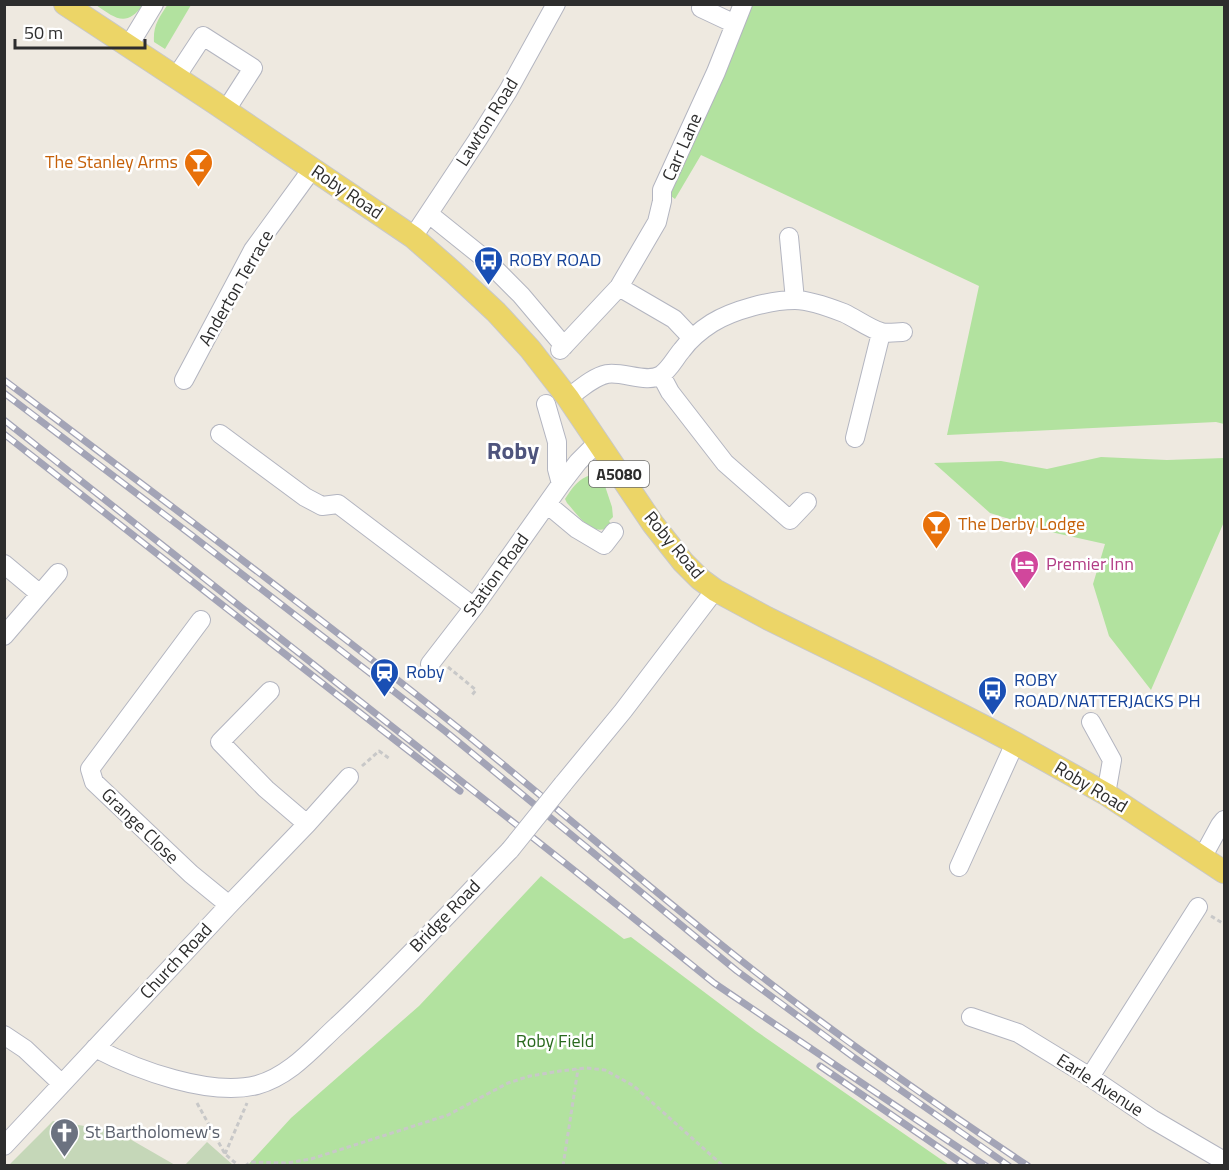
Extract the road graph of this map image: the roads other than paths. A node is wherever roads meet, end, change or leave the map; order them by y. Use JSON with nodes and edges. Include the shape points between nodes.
{"nodes":[{"id":1,"x":65,"y":4,"type":"edge"},
{"id":2,"x":154,"y":4,"type":"edge"},
{"id":3,"x":556,"y":4,"type":"edge"},
{"id":4,"x":743,"y":4,"type":"edge"},
{"id":5,"x":702,"y":8,"type":"dead end"},
{"id":6,"x":735,"y":24,"type":"junction"},
{"id":7,"x":128,"y":47,"type":"junction"},
{"id":8,"x":176,"y":77,"type":"junction"},
{"id":9,"x":226,"y":110,"type":"junction"},
{"id":10,"x":312,"y":168,"type":"junction"},
{"id":11,"x":429,"y":214,"type":"junction"},
{"id":12,"x":413,"y":237,"type":"junction"},
{"id":13,"x":789,"y":237,"type":"dead end"},
{"id":14,"x":619,"y":287,"type":"junction"},
{"id":15,"x":795,"y":300,"type":"junction"},
{"id":16,"x":903,"y":332,"type":"dead end"},
{"id":17,"x":881,"y":333,"type":"junction"},
{"id":18,"x":692,"y":338,"type":"junction"},
{"id":19,"x":661,"y":375,"type":"junction"},
{"id":20,"x":184,"y":380,"type":"dead end"},
{"id":21,"x":568,"y":398,"type":"junction"},
{"id":22,"x":546,"y":404,"type":"dead end"},
{"id":23,"x":220,"y":434,"type":"dead end"},
{"id":24,"x":855,"y":438,"type":"dead end"},
{"id":25,"x":598,"y":442,"type":"junction"},
{"id":26,"x":561,"y":484,"type":"junction"},
{"id":27,"x":807,"y":502,"type":"dead end"},
{"id":28,"x":547,"y":504,"type":"junction"},
{"id":29,"x":614,"y":532,"type":"dead end"},
{"id":30,"x":4,"y":564,"type":"edge"},
{"id":31,"x":58,"y":573,"type":"dead end"},
{"id":32,"x":715,"y":590,"type":"junction"},
{"id":33,"x":40,"y":594,"type":"junction"},
{"id":34,"x":474,"y":607,"type":"junction"},
{"id":35,"x":201,"y":620,"type":"dead end"},
{"id":36,"x":4,"y":636,"type":"edge"},
{"id":37,"x":433,"y":661,"type":"road end"},
{"id":38,"x":270,"y":691,"type":"dead end"},
{"id":39,"x":1091,"y":722,"type":"dead end"},
{"id":40,"x":1015,"y":743,"type":"junction"},
{"id":41,"x":349,"y":777,"type":"road end"},
{"id":42,"x":1106,"y":794,"type":"junction"},
{"id":43,"x":1224,"y":820,"type":"edge"},
{"id":44,"x":307,"y":824,"type":"junction"},
{"id":45,"x":1202,"y":858,"type":"junction"},
{"id":46,"x":959,"y":867,"type":"dead end"},
{"id":47,"x":1224,"y":872,"type":"edge"},
{"id":48,"x":229,"y":905,"type":"junction"},
{"id":49,"x":1198,"y":907,"type":"dead end"},
{"id":50,"x":971,"y":1017,"type":"dead end"},
{"id":51,"x":4,"y":1035,"type":"edge"},
{"id":52,"x":95,"y":1048,"type":"junction"},
{"id":53,"x":1090,"y":1077,"type":"junction"},
{"id":54,"x":62,"y":1084,"type":"junction"},
{"id":55,"x":4,"y":1146,"type":"edge"},
{"id":56,"x":1224,"y":1161,"type":"edge"}],
"edges":[{"from":1,"to":7,"type":"main road","name":"Roby Road","number":"A5080"},
{"from":2,"to":7,"type":"street"},
{"from":3,"to":11,"type":"street","name":"Lawton Road","via":[[508,91]]},
{"from":4,"to":6,"type":"street","name":"Carr Lane"},
{"from":5,"to":6,"type":"street"},
{"from":6,"to":14,"type":"street","name":"Carr Lane","via":[[662,190],[657,222]]},
{"from":7,"to":8,"type":"main road","name":"Roby Road","number":"A5080"},
{"from":8,"to":9,"type":"main road","name":"Roby Road","number":"A5080"},
{"from":8,"to":9,"type":"street","via":[[203,36],[253,68]]},
{"from":9,"to":10,"type":"main road","name":"Roby Road","number":"A5080"},
{"from":10,"to":12,"type":"main road","name":"Roby Road","number":"A5080"},
{"from":10,"to":20,"type":"street","name":"Anderton Terrace","via":[[253,250]]},
{"from":11,"to":12,"type":"street","name":"Lawton Road"},
{"from":11,"to":14,"type":"street","name":"Carr Lane","via":[[485,259],[521,295],[562,348]]},
{"from":12,"to":21,"type":"main road","name":"Roby Road","number":"A5080","via":[[496,312]]},
{"from":13,"to":15,"type":"street"},
{"from":14,"to":18,"type":"street","via":[[674,319]]},
{"from":15,"to":17,"type":"street","via":[[843,313]]},
{"from":15,"to":18,"type":"street","via":[[736,311]]},
{"from":16,"to":17,"type":"street"},
{"from":17,"to":24,"type":"street"},
{"from":18,"to":19,"type":"street"},
{"from":19,"to":21,"type":"street","via":[[607,375]]},
{"from":19,"to":27,"type":"street","via":[[725,463],[790,520]]},
{"from":21,"to":25,"type":"main road","name":"Roby Road","number":"A5080"},
{"from":22,"to":26,"type":"street","via":[[557,442]]},
{"from":23,"to":34,"type":"street","via":[[305,497],[322,506],[338,504]]},
{"from":25,"to":26,"type":"street","name":"Station Road"},
{"from":25,"to":32,"type":"main road","name":"Roby Road","number":"A5080","via":[[683,562]]},
{"from":26,"to":28,"type":"street","name":"Station Road"},
{"from":28,"to":29,"type":"street","via":[[604,545]]},
{"from":28,"to":34,"type":"street","name":"Station Road"},
{"from":30,"to":33,"type":"street"},
{"from":31,"to":33,"type":"street"},
{"from":32,"to":40,"type":"main road","name":"Roby Road","number":"A5080"},
{"from":32,"to":52,"type":"street","name":"Bridge Road","bridge":true,"via":[[510,850],[365,1000],[296,1064],[255,1085],[226,1088],[152,1072]]},
{"from":33,"to":36,"type":"street"},
{"from":34,"to":37,"type":"street","name":"Station Road"},
{"from":35,"to":48,"type":"street","name":"Grange Close","via":[[90,769],[94,782]]},
{"from":38,"to":44,"type":"street","via":[[220,742]]},
{"from":39,"to":42,"type":"street","via":[[1112,760]]},
{"from":40,"to":42,"type":"main road","name":"Roby Road","number":"A5080"},
{"from":40,"to":46,"type":"street"},
{"from":41,"to":44,"type":"street","name":"Church Road"},
{"from":42,"to":45,"type":"main road","name":"Roby Road","number":"A5080"},
{"from":43,"to":45,"type":"street"},
{"from":44,"to":48,"type":"street","name":"Church Road"},
{"from":45,"to":47,"type":"main road","name":"Roby Road","number":"A5080"},
{"from":48,"to":52,"type":"street","name":"Church Road"},
{"from":49,"to":53,"type":"street"},
{"from":50,"to":53,"type":"street","name":"Earle Avenue","via":[[1018,1033]]},
{"from":51,"to":54,"type":"street"},
{"from":52,"to":54,"type":"street","name":"Church Road"},
{"from":53,"to":56,"type":"street","name":"Earle Avenue"},
{"from":54,"to":55,"type":"street","name":"Church Road"}]}
